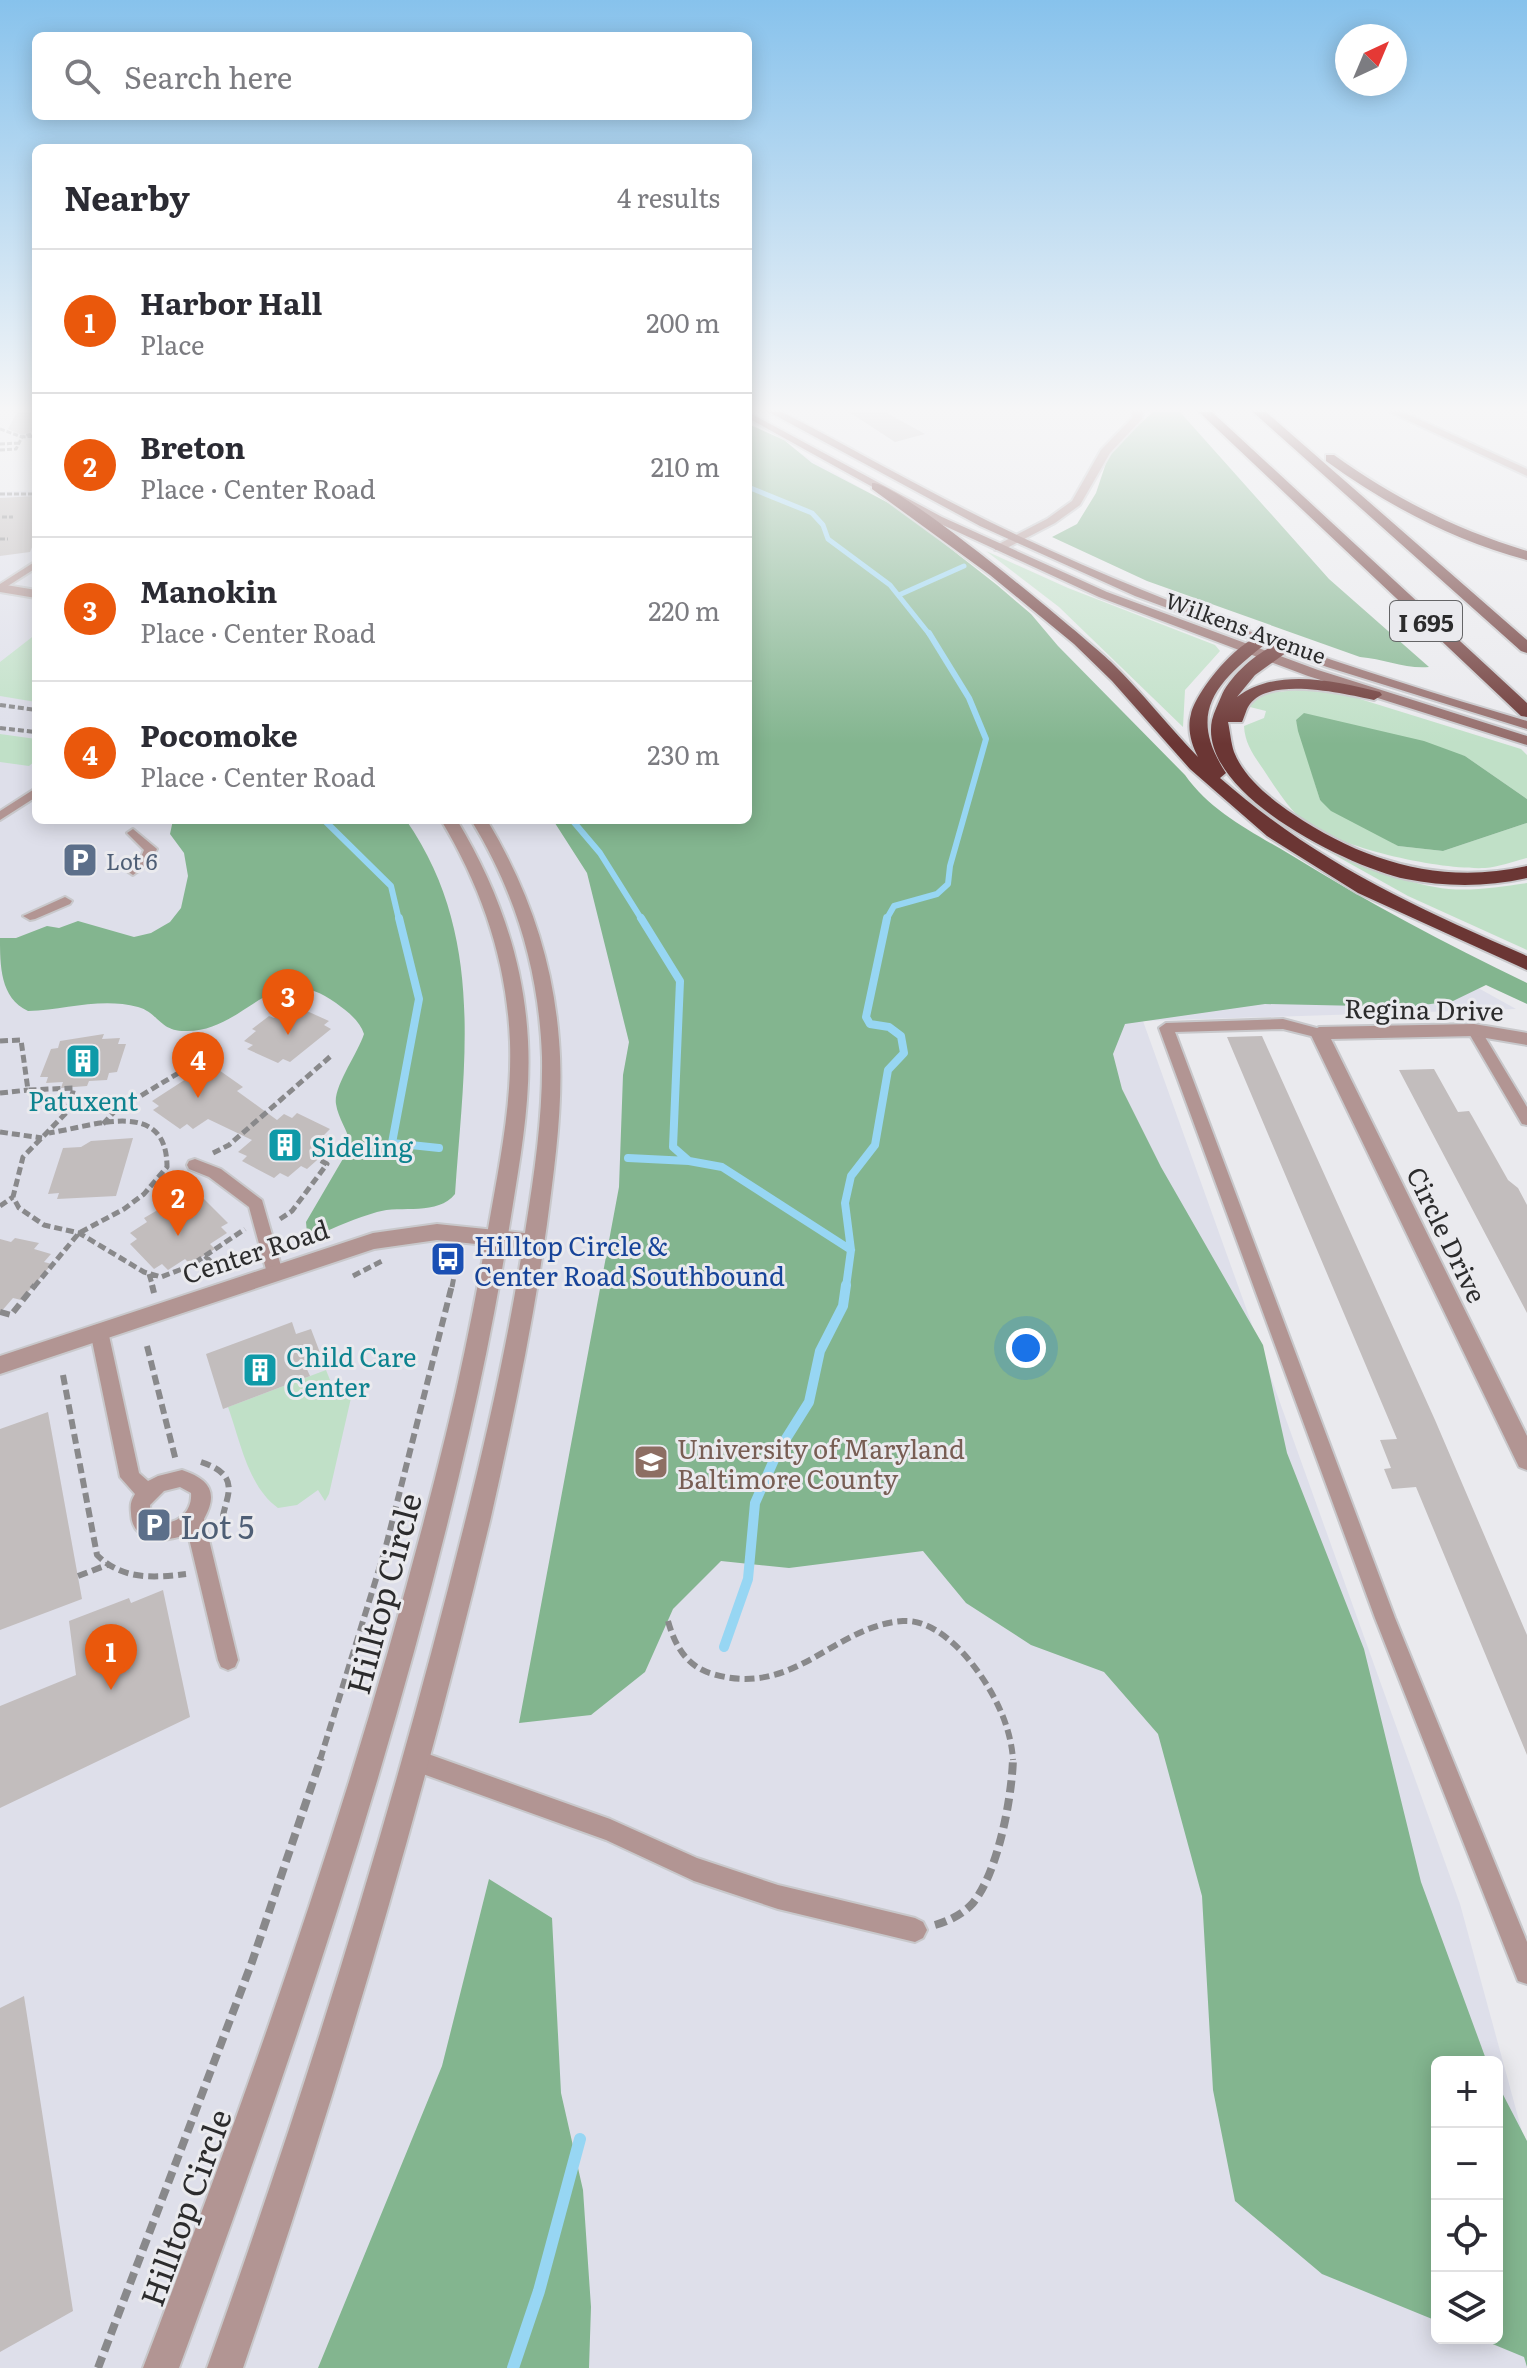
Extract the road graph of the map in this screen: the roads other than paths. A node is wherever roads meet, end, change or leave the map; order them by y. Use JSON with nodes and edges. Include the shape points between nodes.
{"nodes":[{"id":1,"x":928,"y":523,"type":"edge"},
{"id":2,"x":949,"y":523,"type":"edge"},
{"id":3,"x":982,"y":523,"type":"edge"},
{"id":4,"x":1045,"y":523,"type":"edge"},
{"id":5,"x":1323,"y":523,"type":"edge"},
{"id":6,"x":1384,"y":523,"type":"edge"},
{"id":7,"x":1435,"y":523,"type":"edge"},
{"id":8,"x":1017,"y":540,"type":"junction"},
{"id":9,"x":999,"y":548,"type":"junction"},
{"id":10,"x":1527,"y":556,"type":"edge"},
{"id":11,"x":32,"y":566,"type":"edge"},
{"id":12,"x":7,"y":578,"type":"edge"},
{"id":13,"x":32,"y":581,"type":"edge"},
{"id":14,"x":0,"y":588,"type":"edge"},
{"id":15,"x":32,"y":593,"type":"edge"},
{"id":16,"x":1263,"y":639,"type":"junction"},
{"id":17,"x":1284,"y":647,"type":"junction"},
{"id":18,"x":1527,"y":648,"type":"edge"},
{"id":19,"x":1247,"y":651,"type":"junction"},
{"id":20,"x":1267,"y":658,"type":"junction"},
{"id":21,"x":1506,"y":693,"type":"junction"},
{"id":22,"x":1374,"y":695,"type":"junction"},
{"id":23,"x":1527,"y":712,"type":"edge"},
{"id":24,"x":1527,"y":723,"type":"edge"},
{"id":25,"x":1527,"y":741,"type":"edge"},
{"id":26,"x":32,"y":795,"type":"edge"},
{"id":27,"x":1268,"y":805,"type":"junction"},
{"id":28,"x":1247,"y":811,"type":"junction"},
{"id":29,"x":0,"y":816,"type":"edge"},
{"id":30,"x":452,"y":824,"type":"edge"},
{"id":31,"x":482,"y":824,"type":"edge"},
{"id":32,"x":133,"y":833,"type":"dead end"},
{"id":33,"x":133,"y":871,"type":"dead end"},
{"id":34,"x":1527,"y":872,"type":"edge"},
{"id":35,"x":65,"y":901,"type":"dead end"},
{"id":36,"x":30,"y":916,"type":"dead end"},
{"id":37,"x":1527,"y":964,"type":"edge"},
{"id":38,"x":1474,"y":1030,"type":"junction"},
{"id":39,"x":1319,"y":1033,"type":"junction"},
{"id":40,"x":1527,"y":1039,"type":"edge"},
{"id":41,"x":1527,"y":1120,"type":"edge"},
{"id":42,"x":195,"y":1165,"type":"road end"},
{"id":43,"x":497,"y":1238,"type":"junction"},
{"id":44,"x":534,"y":1242,"type":"junction"},
{"id":45,"x":275,"y":1273,"type":"junction"},
{"id":46,"x":99,"y":1331,"type":"junction"},
{"id":47,"x":0,"y":1365,"type":"edge"},
{"id":48,"x":1527,"y":1460,"type":"edge"},
{"id":49,"x":147,"y":1492,"type":"junction"},
{"id":50,"x":194,"y":1518,"type":"junction"},
{"id":51,"x":228,"y":1660,"type":"dead end"},
{"id":52,"x":417,"y":1761,"type":"junction"},
{"id":53,"x":915,"y":1930,"type":"road end"},
{"id":54,"x":1527,"y":1972,"type":"edge"},
{"id":55,"x":161,"y":2368,"type":"edge"},
{"id":56,"x":225,"y":2368,"type":"edge"}],
"edges":[{"from":1,"to":28,"type":"highway","via":[[1069,632]]},
{"from":2,"to":9,"type":"main road","name":"Wilkens Avenue"},
{"from":3,"to":8,"type":"main road","name":"Wilkens Avenue"},
{"from":4,"to":8,"type":"street"},
{"from":5,"to":21,"type":"highway","number":"I 695"},
{"from":6,"to":18,"type":"highway","number":"I 695"},
{"from":7,"to":10,"type":"highway"},
{"from":8,"to":9,"type":"street"},
{"from":8,"to":16,"type":"main road","name":"Wilkens Avenue"},
{"from":9,"to":19,"type":"main road","name":"Wilkens Avenue"},
{"from":11,"to":12,"type":"lane"},
{"from":12,"to":13,"type":"street"},
{"from":12,"to":14,"type":"lane"},
{"from":14,"to":15,"type":"street"},
{"from":16,"to":17,"type":"main road","name":"Wilkens Avenue"},
{"from":16,"to":19,"type":"highway"},
{"from":17,"to":20,"type":"highway"},
{"from":17,"to":24,"type":"main road","name":"Wilkens Avenue"},
{"from":19,"to":20,"type":"main road","name":"Wilkens Avenue"},
{"from":19,"to":28,"type":"highway","via":[[1209,686],[1199,724],[1212,767]]},
{"from":20,"to":22,"type":"main road","name":"Wilkens Avenue"},
{"from":20,"to":27,"type":"highway","via":[[1231,691],[1220,727],[1234,766]]},
{"from":21,"to":23,"type":"highway","number":"I 695"},
{"from":21,"to":24,"type":"highway"},
{"from":22,"to":25,"type":"main road","name":"Wilkens Avenue"},
{"from":22,"to":27,"type":"highway","via":[[1282,685],[1257,691],[1242,702],[1237,710],[1238,744]]},
{"from":26,"to":29,"type":"lane"},
{"from":27,"to":34,"type":"highway","via":[[1342,853],[1405,873],[1474,879]]},
{"from":28,"to":37,"type":"highway","via":[[1344,879]]},
{"from":30,"to":43,"type":"street","name":"Hilltop Circle","via":[[493,904],[512,974],[519,1043],[515,1129]]},
{"from":31,"to":44,"type":"street","via":[[520,899],[541,967],[550,1040],[550,1127]]},
{"from":32,"to":33,"type":"lane","via":[[151,849]]},
{"from":35,"to":36,"type":"lane"},
{"from":38,"to":39,"type":"street","name":"Regina Drive"},
{"from":38,"to":40,"type":"street","name":"Regina Drive"},
{"from":38,"to":41,"type":"lane"},
{"from":39,"to":48,"type":"street","name":"Circle Drive"},
{"from":39,"to":54,"type":"lane","via":[[1283,1024],[1166,1028],[1385,1618]]},
{"from":42,"to":45,"type":"lane","via":[[215,1173],[256,1204]]},
{"from":43,"to":44,"type":"street","name":"Center Road"},
{"from":43,"to":45,"type":"street","name":"Center Road","via":[[437,1232],[406,1235]]},
{"from":43,"to":55,"type":"street","name":"Hilltop Circle","via":[[452,1462],[397,1676],[328,1899]]},
{"from":44,"to":52,"type":"street","via":[[487,1481]]},
{"from":45,"to":46,"type":"street","name":"Center Road"},
{"from":46,"to":47,"type":"street","name":"Center Road"},
{"from":46,"to":49,"type":"lane","via":[[130,1477]]},
{"from":49,"to":50,"type":"lane","via":[[170,1479],[193,1481],[203,1497]]},
{"from":49,"to":50,"type":"lane","via":[[138,1513],[148,1530],[171,1532]]},
{"from":50,"to":51,"type":"lane"},
{"from":52,"to":53,"type":"lane","via":[[610,1830],[694,1869],[778,1897]]},
{"from":52,"to":56,"type":"street","via":[[276,2225]]}]}
